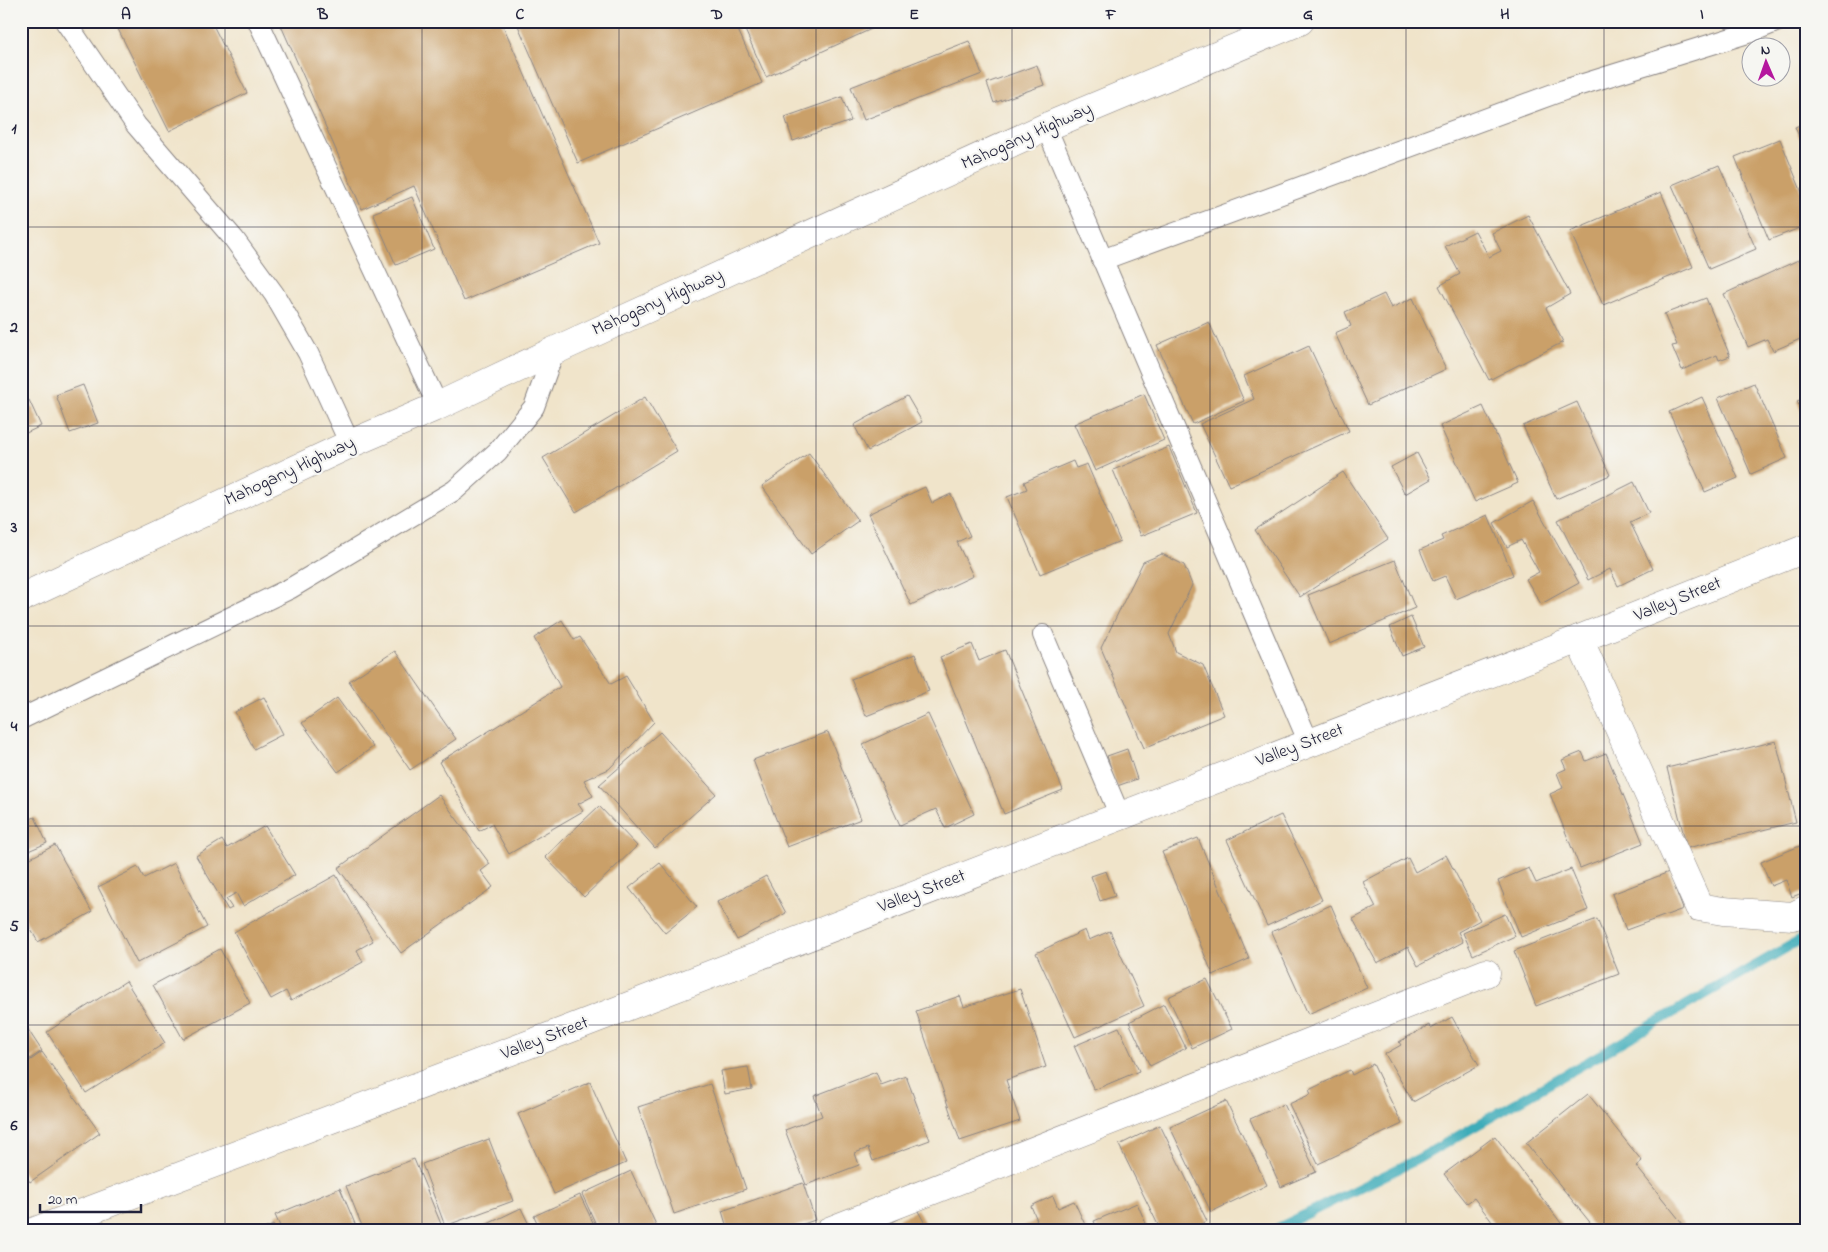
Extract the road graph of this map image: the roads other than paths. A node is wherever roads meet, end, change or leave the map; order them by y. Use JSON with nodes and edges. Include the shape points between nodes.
{"nodes":[{"id":1,"x":65,"y":21,"type":"edge"},
{"id":2,"x":258,"y":21,"type":"edge"},
{"id":3,"x":1300,"y":21,"type":"edge"},
{"id":4,"x":1778,"y":21,"type":"edge"},
{"id":5,"x":1046,"y":127,"type":"junction"},
{"id":6,"x":1102,"y":260,"type":"junction"},
{"id":7,"x":554,"y":351,"type":"junction"},
{"id":8,"x":438,"y":406,"type":"junction"},
{"id":9,"x":350,"y":444,"type":"junction"},
{"id":10,"x":1807,"y":548,"type":"edge"},
{"id":11,"x":21,"y":598,"type":"edge"},
{"id":12,"x":1043,"y":635,"type":"dead end"},
{"id":13,"x":1579,"y":640,"type":"junction"},
{"id":14,"x":21,"y":720,"type":"edge"},
{"id":15,"x":1309,"y":743,"type":"junction"},
{"id":16,"x":1120,"y":816,"type":"junction"},
{"id":17,"x":1807,"y":909,"type":"edge"},
{"id":18,"x":1486,"y":974,"type":"dead end"},
{"id":19,"x":42,"y":1229,"type":"edge"},
{"id":20,"x":829,"y":1231,"type":"edge"}],
"edges":[{"from":1,"to":9,"type":"lane","via":[[136,125],[234,239],[274,294],[308,352]]},
{"from":2,"to":8,"type":"lane"},
{"from":3,"to":5,"type":"street","name":"Mahogany Highway"},
{"from":4,"to":6,"type":"lane","via":[[1564,90]]},
{"from":5,"to":6,"type":"lane"},
{"from":5,"to":7,"type":"street","name":"Mahogany Highway"},
{"from":6,"to":15,"type":"lane"},
{"from":7,"to":8,"type":"street","name":"Mahogany Highway"},
{"from":7,"to":14,"type":"lane","via":[[534,408],[498,451],[455,490],[291,588]]},
{"from":8,"to":9,"type":"street","name":"Mahogany Highway"},
{"from":9,"to":11,"type":"street","name":"Mahogany Highway"},
{"from":10,"to":13,"type":"street","name":"Valley Street"},
{"from":12,"to":16,"type":"lane"},
{"from":13,"to":15,"type":"street","name":"Valley Street"},
{"from":13,"to":17,"type":"street","via":[[1699,907],[1792,916]]},
{"from":15,"to":16,"type":"street","name":"Valley Street"},
{"from":16,"to":19,"type":"street","name":"Valley Street","via":[[564,1032]]},
{"from":18,"to":20,"type":"street"}]}
